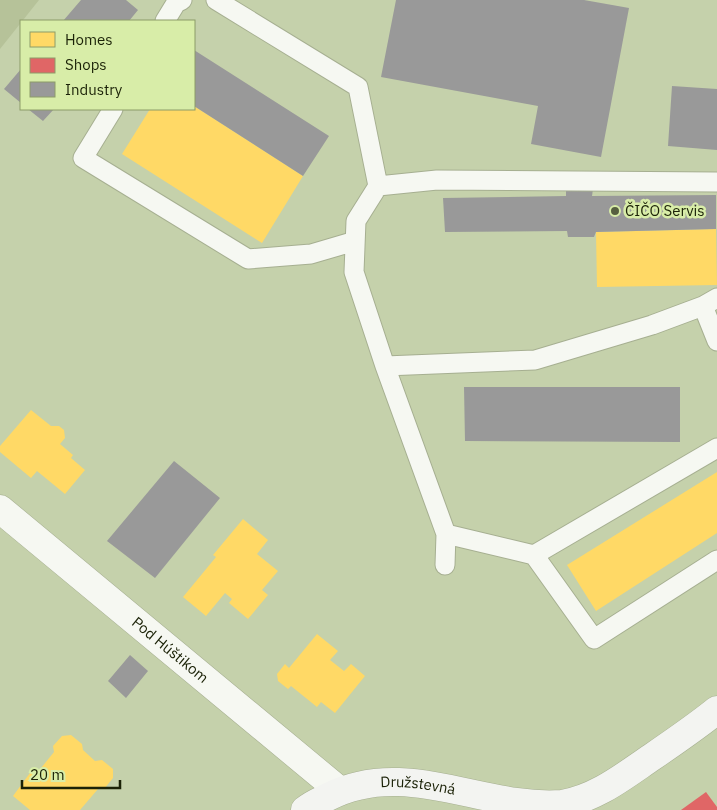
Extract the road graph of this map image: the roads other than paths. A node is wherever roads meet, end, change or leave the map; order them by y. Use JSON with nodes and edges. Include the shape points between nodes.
{"nodes":[{"id":1,"x":182,"y":0,"type":"edge"},
{"id":2,"x":216,"y":0,"type":"edge"},
{"id":3,"x":166,"y":20,"type":"edge"},
{"id":4,"x":112,"y":110,"type":"edge"},
{"id":5,"x":717,"y":182,"type":"edge"},
{"id":6,"x":378,"y":186,"type":"junction"},
{"id":7,"x":355,"y":241,"type":"junction"},
{"id":8,"x":710,"y":302,"type":"edge"},
{"id":9,"x":717,"y":341,"type":"edge"},
{"id":10,"x":385,"y":366,"type":"junction"},
{"id":11,"x":717,"y":448,"type":"edge"},
{"id":12,"x":0,"y":509,"type":"edge"},
{"id":13,"x":446,"y":534,"type":"junction"},
{"id":14,"x":534,"y":555,"type":"junction"},
{"id":15,"x":717,"y":560,"type":"edge"},
{"id":16,"x":445,"y":565,"type":"dead end"},
{"id":17,"x":717,"y":710,"type":"edge"},
{"id":18,"x":340,"y":791,"type":"junction"},
{"id":19,"x":467,"y":802,"type":"edge"},
{"id":20,"x":561,"y":807,"type":"edge"},
{"id":21,"x":305,"y":810,"type":"edge"}],
"edges":[{"from":1,"to":3,"type":"lane","via":[[176,3]]},
{"from":2,"to":6,"type":"lane","via":[[358,87]]},
{"from":4,"to":7,"type":"lane","via":[[83,158],[248,259],[311,254]]},
{"from":5,"to":6,"type":"lane","via":[[437,180]]},
{"from":6,"to":7,"type":"lane","via":[[356,221]]},
{"from":7,"to":10,"type":"lane","via":[[354,272]]},
{"from":8,"to":9,"type":"lane"},
{"from":8,"to":10,"type":"lane","via":[[652,325],[535,360]]},
{"from":10,"to":13,"type":"lane"},
{"from":11,"to":14,"type":"lane"},
{"from":12,"to":18,"type":"street","name":"Pod Húštikom"},
{"from":13,"to":14,"type":"lane"},
{"from":13,"to":16,"type":"lane"},
{"from":14,"to":15,"type":"lane","via":[[594,639]]},
{"from":17,"to":20,"type":"street","name":"Družstevná","via":[[599,792]]},
{"from":18,"to":19,"type":"street","name":"Družstevná","via":[[375,783],[414,784],[447,790]]},
{"from":18,"to":21,"type":"street","name":"Družstevná"},
{"from":19,"to":20,"type":"street","name":"Družstevná"}]}
